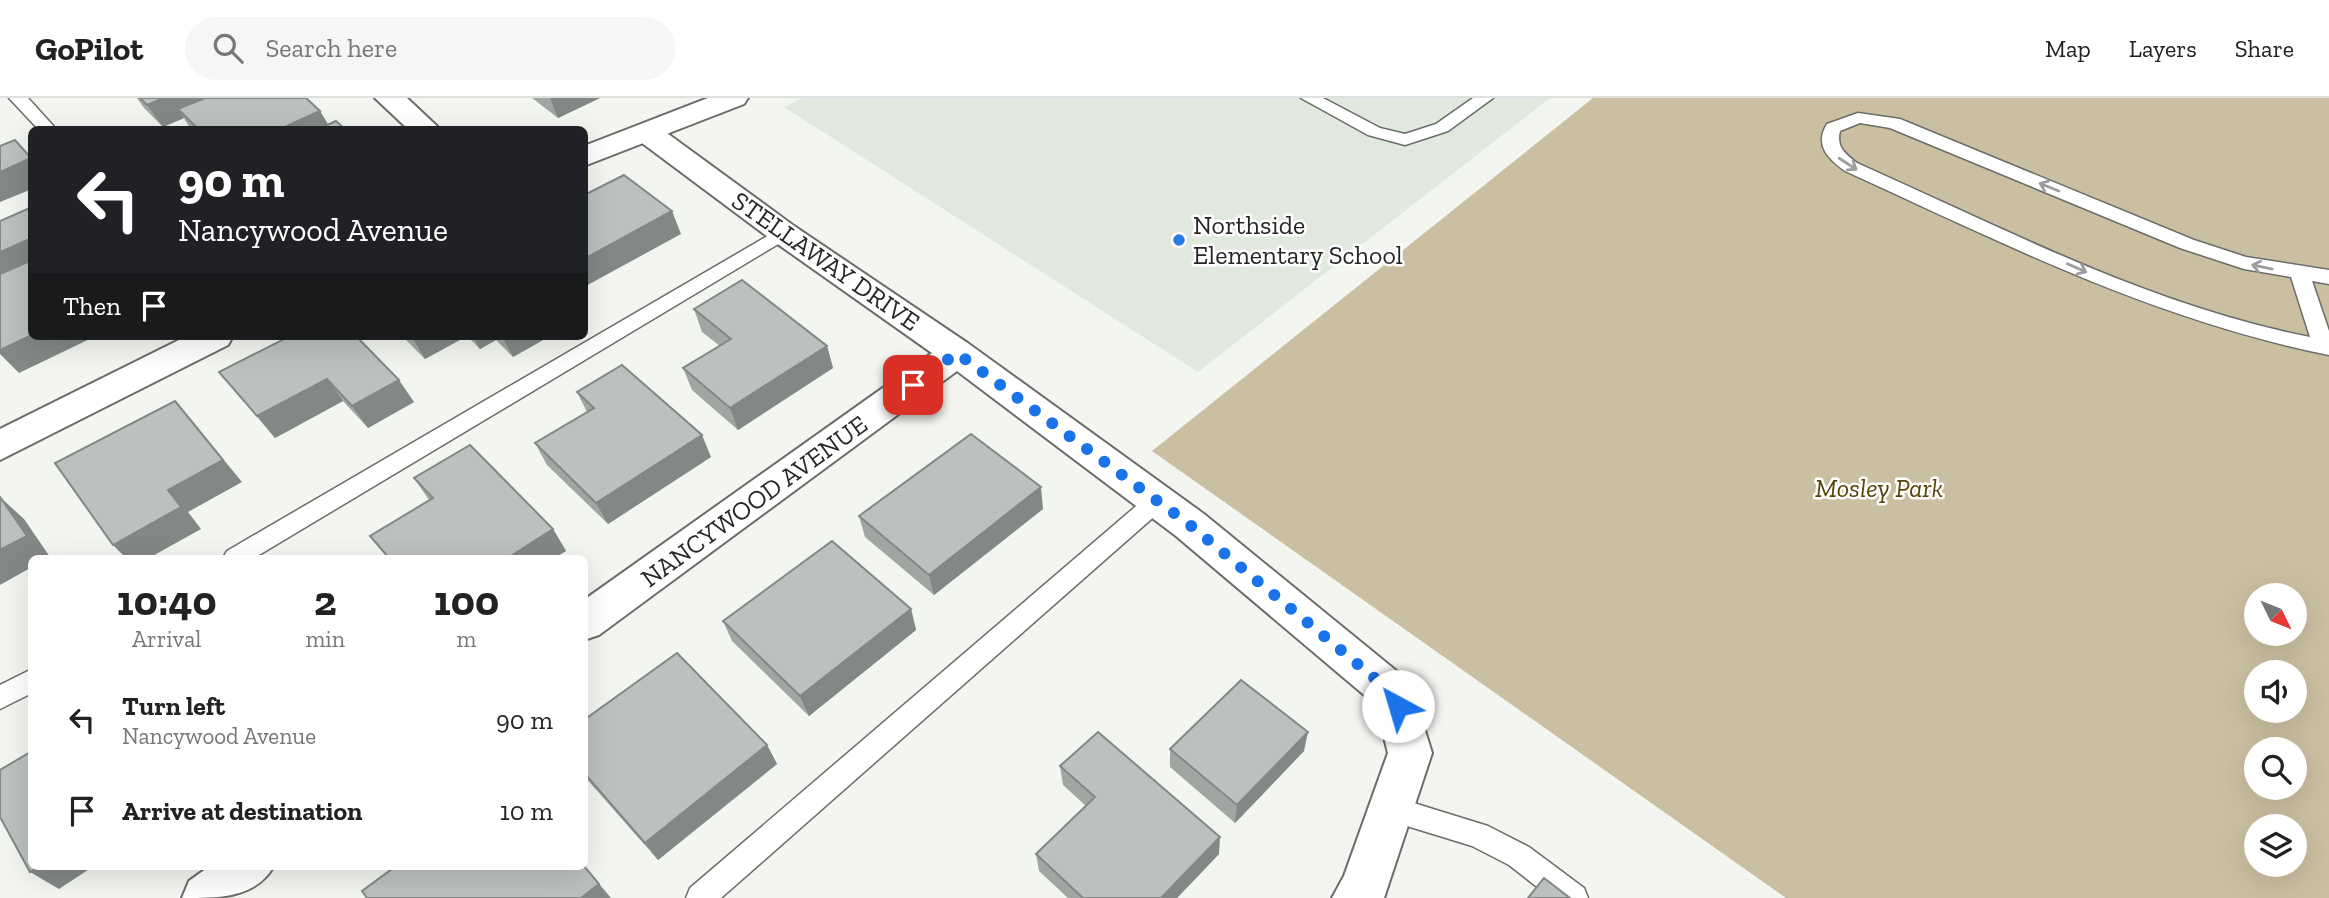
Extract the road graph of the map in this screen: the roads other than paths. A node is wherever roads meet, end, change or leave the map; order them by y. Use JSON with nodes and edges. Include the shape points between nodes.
{"nodes":[{"id":1,"x":18,"y":98,"type":"edge"},
{"id":2,"x":389,"y":98,"type":"edge"},
{"id":3,"x":734,"y":98,"type":"edge"},
{"id":4,"x":1310,"y":98,"type":"edge"},
{"id":5,"x":1484,"y":98,"type":"edge"},
{"id":6,"x":45,"y":126,"type":"edge"},
{"id":7,"x":422,"y":126,"type":"edge"},
{"id":8,"x":649,"y":134,"type":"junction"},
{"id":9,"x":588,"y":156,"type":"edge"},
{"id":10,"x":783,"y":233,"type":"junction"},
{"id":11,"x":2300,"y":275,"type":"junction"},
{"id":12,"x":2329,"y":277,"type":"edge"},
{"id":13,"x":208,"y":340,"type":"edge"},
{"id":14,"x":2326,"y":347,"type":"edge"},
{"id":15,"x":957,"y":353,"type":"junction"},
{"id":16,"x":0,"y":446,"type":"edge"},
{"id":17,"x":1157,"y":501,"type":"junction"},
{"id":18,"x":241,"y":555,"type":"edge"},
{"id":19,"x":588,"y":620,"type":"edge"},
{"id":20,"x":28,"y":682,"type":"edge"},
{"id":21,"x":0,"y":698,"type":"edge"},
{"id":22,"x":1391,"y":809,"type":"junction"},
{"id":23,"x":244,"y":870,"type":"edge"},
{"id":24,"x":206,"y":898,"type":"edge"},
{"id":25,"x":699,"y":898,"type":"edge"},
{"id":26,"x":1356,"y":898,"type":"edge"},
{"id":27,"x":1574,"y":898,"type":"edge"}],
"edges":[{"from":1,"to":6,"type":"lane"},
{"from":2,"to":7,"type":"street"},
{"from":3,"to":8,"type":"street"},
{"from":4,"to":5,"type":"lane","via":[[1394,139],[1423,135],[1453,122]]},
{"from":8,"to":9,"type":"street"},
{"from":8,"to":10,"type":"street","name":"STELLAWAY DRIVE"},
{"from":10,"to":15,"type":"street","name":"STELLAWAY DRIVE"},
{"from":10,"to":18,"type":"lane"},
{"from":11,"to":12,"type":"lane"},
{"from":11,"to":14,"type":"lane"},
{"from":11,"to":14,"type":"lane","one_way":true,"via":[[2188,244],[1894,123],[1858,118],[1833,128],[1828,137],[1838,158],[1851,167],[2152,300],[2274,340]]},
{"from":13,"to":16,"type":"street"},
{"from":15,"to":17,"type":"street","name":"STELLAWAY DRIVE"},
{"from":15,"to":19,"type":"street","name":"NANCYWOOD AVENUE"},
{"from":17,"to":22,"type":"street","name":"STELLAWAY DRIVE","via":[[1395,695],[1410,753]]},
{"from":17,"to":25,"type":"lane"},
{"from":20,"to":21,"type":"lane"},
{"from":22,"to":26,"type":"street","name":"STELLAWAY DRIVE","via":[[1363,891]]},
{"from":22,"to":27,"type":"lane","via":[[1478,835],[1519,856]]},
{"from":23,"to":24,"type":"street"}]}
